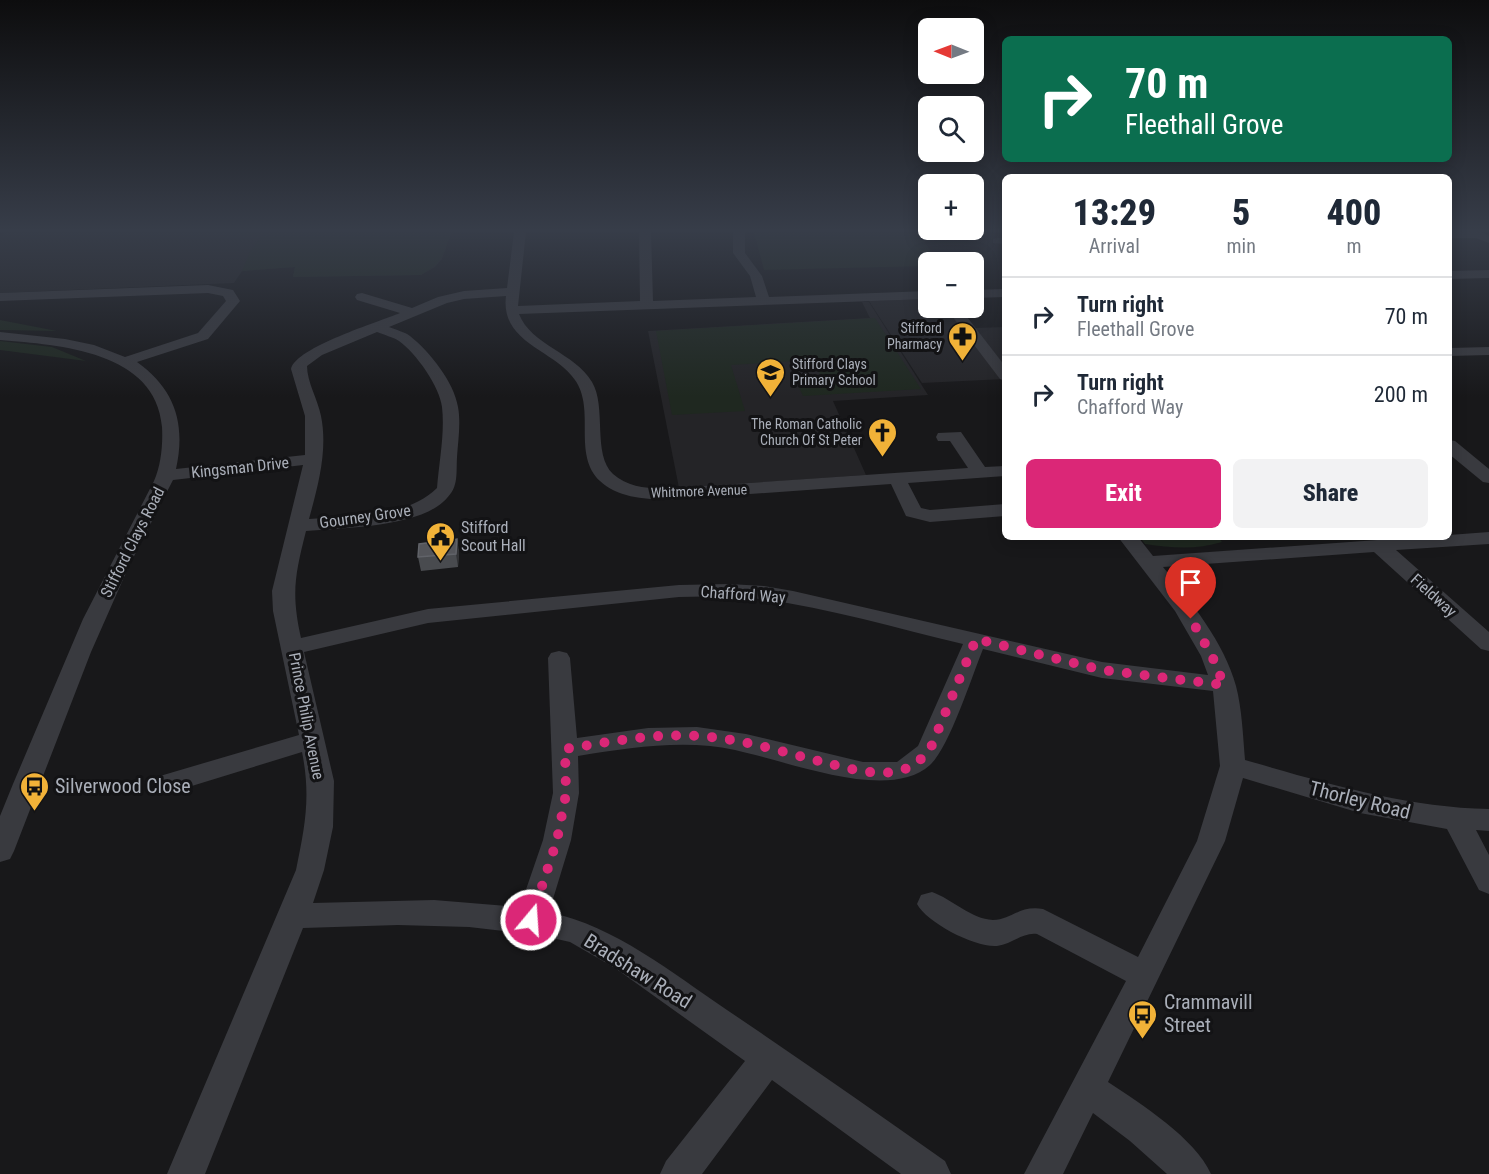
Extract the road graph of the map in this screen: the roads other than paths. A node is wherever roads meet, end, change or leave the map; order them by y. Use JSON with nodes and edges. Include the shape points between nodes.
{"nodes":[{"id":1,"x":513,"y":287,"type":"edge"},
{"id":2,"x":646,"y":287,"type":"edge"},
{"id":3,"x":759,"y":287,"type":"edge"},
{"id":4,"x":1002,"y":293,"type":"edge"},
{"id":5,"x":984,"y":294,"type":"edge"},
{"id":6,"x":918,"y":295,"type":"edge"},
{"id":7,"x":0,"y":297,"type":"edge"},
{"id":8,"x":362,"y":297,"type":"dead end"},
{"id":9,"x":512,"y":301,"type":"junction"},
{"id":10,"x":763,"y":301,"type":"junction"},
{"id":11,"x":646,"y":305,"type":"junction"},
{"id":12,"x":412,"y":312,"type":"junction"},
{"id":13,"x":961,"y":318,"type":"edge"},
{"id":14,"x":377,"y":327,"type":"junction"},
{"id":15,"x":0,"y":336,"type":"edge"},
{"id":16,"x":1489,"y":351,"type":"edge"},
{"id":17,"x":1452,"y":352,"type":"edge"},
{"id":18,"x":123,"y":362,"type":"junction"},
{"id":19,"x":1002,"y":372,"type":"edge"},
{"id":20,"x":944,"y":437,"type":"dead end"},
{"id":21,"x":1456,"y":451,"type":"edge"},
{"id":22,"x":1489,"y":456,"type":"edge"},
{"id":23,"x":313,"y":459,"type":"junction"},
{"id":24,"x":1002,"y":471,"type":"edge"},
{"id":25,"x":980,"y":473,"type":"junction"},
{"id":26,"x":166,"y":475,"type":"junction"},
{"id":27,"x":1489,"y":478,"type":"edge"},
{"id":28,"x":897,"y":479,"type":"junction"},
{"id":29,"x":1002,"y":510,"type":"edge"},
{"id":30,"x":297,"y":526,"type":"junction"},
{"id":31,"x":1489,"y":538,"type":"edge"},
{"id":32,"x":1130,"y":540,"type":"edge"},
{"id":33,"x":1379,"y":546,"type":"junction"},
{"id":34,"x":1148,"y":562,"type":"junction"},
{"id":35,"x":976,"y":639,"type":"junction"},
{"id":36,"x":1489,"y":644,"type":"edge"},
{"id":37,"x":293,"y":647,"type":"junction"},
{"id":38,"x":559,"y":658,"type":"dead end"},
{"id":39,"x":1224,"y":685,"type":"junction"},
{"id":40,"x":313,"y":740,"type":"junction"},
{"id":41,"x":565,"y":749,"type":"junction"},
{"id":42,"x":1233,"y":766,"type":"junction"},
{"id":43,"x":169,"y":783,"type":"dead end"},
{"id":44,"x":1455,"y":819,"type":"junction"},
{"id":45,"x":1489,"y":820,"type":"edge"},
{"id":46,"x":0,"y":851,"type":"edge"},
{"id":47,"x":1489,"y":882,"type":"edge"},
{"id":48,"x":932,"y":904,"type":"dead end"},
{"id":49,"x":293,"y":916,"type":"junction"},
{"id":50,"x":531,"y":920,"type":"junction"},
{"id":51,"x":1145,"y":976,"type":"junction"},
{"id":52,"x":769,"y":1057,"type":"junction"},
{"id":53,"x":1088,"y":1089,"type":"junction"},
{"id":54,"x":186,"y":1174,"type":"edge"},
{"id":55,"x":679,"y":1174,"type":"edge"},
{"id":56,"x":932,"y":1174,"type":"edge"},
{"id":57,"x":1043,"y":1174,"type":"edge"},
{"id":58,"x":1192,"y":1174,"type":"edge"}],
"edges":[{"from":1,"to":9,"type":"street"},
{"from":2,"to":11,"type":"street"},
{"from":3,"to":10,"type":"street"},
{"from":4,"to":5,"type":"street"},
{"from":6,"to":10,"type":"street","name":"Prince Philip Avenue"},
{"from":7,"to":18,"type":"street","via":[[208,289],[228,293],[233,302],[203,336]]},
{"from":8,"to":12,"type":"street"},
{"from":9,"to":11,"type":"street","name":"Prince Philip Avenue"},
{"from":9,"to":12,"type":"street","name":"Prince Philip Avenue","via":[[454,297]]},
{"from":9,"to":28,"type":"street","name":"Whitmore Avenue","via":[[518,325],[584,381],[591,400],[598,466],[616,484],[666,494]]},
{"from":10,"to":11,"type":"street","name":"Prince Philip Avenue"},
{"from":12,"to":14,"type":"street","name":"Prince Philip Avenue"},
{"from":13,"to":19,"type":"street"},
{"from":14,"to":23,"type":"street","name":"Prince Philip Avenue","via":[[317,352],[300,364],[315,430]]},
{"from":14,"to":30,"type":"street","name":"Gourney Grove","via":[[404,338],[446,390],[451,420],[446,489],[424,507],[398,515]]},
{"from":15,"to":18,"type":"street","name":"Stifford Clays Road","via":[[74,344]]},
{"from":16,"to":17,"type":"street"},
{"from":18,"to":26,"type":"street","name":"Stifford Clays Road","via":[[142,372],[160,393],[172,429]]},
{"from":20,"to":25,"type":"street","via":[[955,436]]},
{"from":21,"to":22,"type":"street"},
{"from":21,"to":27,"type":"street"},
{"from":23,"to":26,"type":"street","name":"Kingsman Drive"},
{"from":23,"to":30,"type":"street","name":"Prince Philip Avenue"},
{"from":24,"to":25,"type":"street","name":"Whitmore Avenue"},
{"from":25,"to":28,"type":"street","name":"Whitmore Avenue"},
{"from":26,"to":46,"type":"street","name":"Stifford Clays Road","via":[[109,586],[63,689]]},
{"from":28,"to":29,"type":"street","via":[[913,512],[930,516]]},
{"from":30,"to":37,"type":"street","name":"Prince Philip Avenue","via":[[283,591]]},
{"from":31,"to":33,"type":"street"},
{"from":32,"to":34,"type":"street"},
{"from":33,"to":34,"type":"street"},
{"from":33,"to":36,"type":"street","name":"Fieldway"},
{"from":34,"to":39,"type":"street","via":[[1198,629]]},
{"from":35,"to":37,"type":"street","name":"Chafford Way","via":[[793,597],[729,590],[680,591],[428,616]]},
{"from":35,"to":39,"type":"street","name":"Chafford Way","via":[[1102,670]]},
{"from":35,"to":41,"type":"street","via":[[929,752],[901,771],[882,774],[857,770],[696,735],[639,737]]},
{"from":37,"to":40,"type":"street","name":"Prince Philip Avenue"},
{"from":38,"to":41,"type":"street"},
{"from":39,"to":42,"type":"street"},
{"from":40,"to":43,"type":"street"},
{"from":40,"to":49,"type":"street","name":"Prince Philip Avenue","via":[[321,781],[319,827],[310,870]]},
{"from":41,"to":50,"type":"street","via":[[566,794],[557,840]]},
{"from":42,"to":44,"type":"street","name":"Thorley Road","via":[[1385,808]]},
{"from":42,"to":51,"type":"street","via":[[1211,841]]},
{"from":44,"to":45,"type":"street","name":"Thorley Road"},
{"from":44,"to":47,"type":"street"},
{"from":48,"to":51,"type":"street","via":[[987,933],[1002,933],[1029,919],[1043,922]]},
{"from":49,"to":50,"type":"street","name":"Bradshaw Road","via":[[417,912]]},
{"from":49,"to":54,"type":"street","name":"Prince Philip Avenue"},
{"from":50,"to":52,"type":"street","name":"Bradshaw Road","via":[[576,931],[618,954]]},
{"from":51,"to":53,"type":"street"},
{"from":52,"to":55,"type":"street"},
{"from":52,"to":56,"type":"street","name":"Bradshaw Road"},
{"from":53,"to":57,"type":"street"},
{"from":53,"to":58,"type":"street","via":[[1130,1117]]}]}
